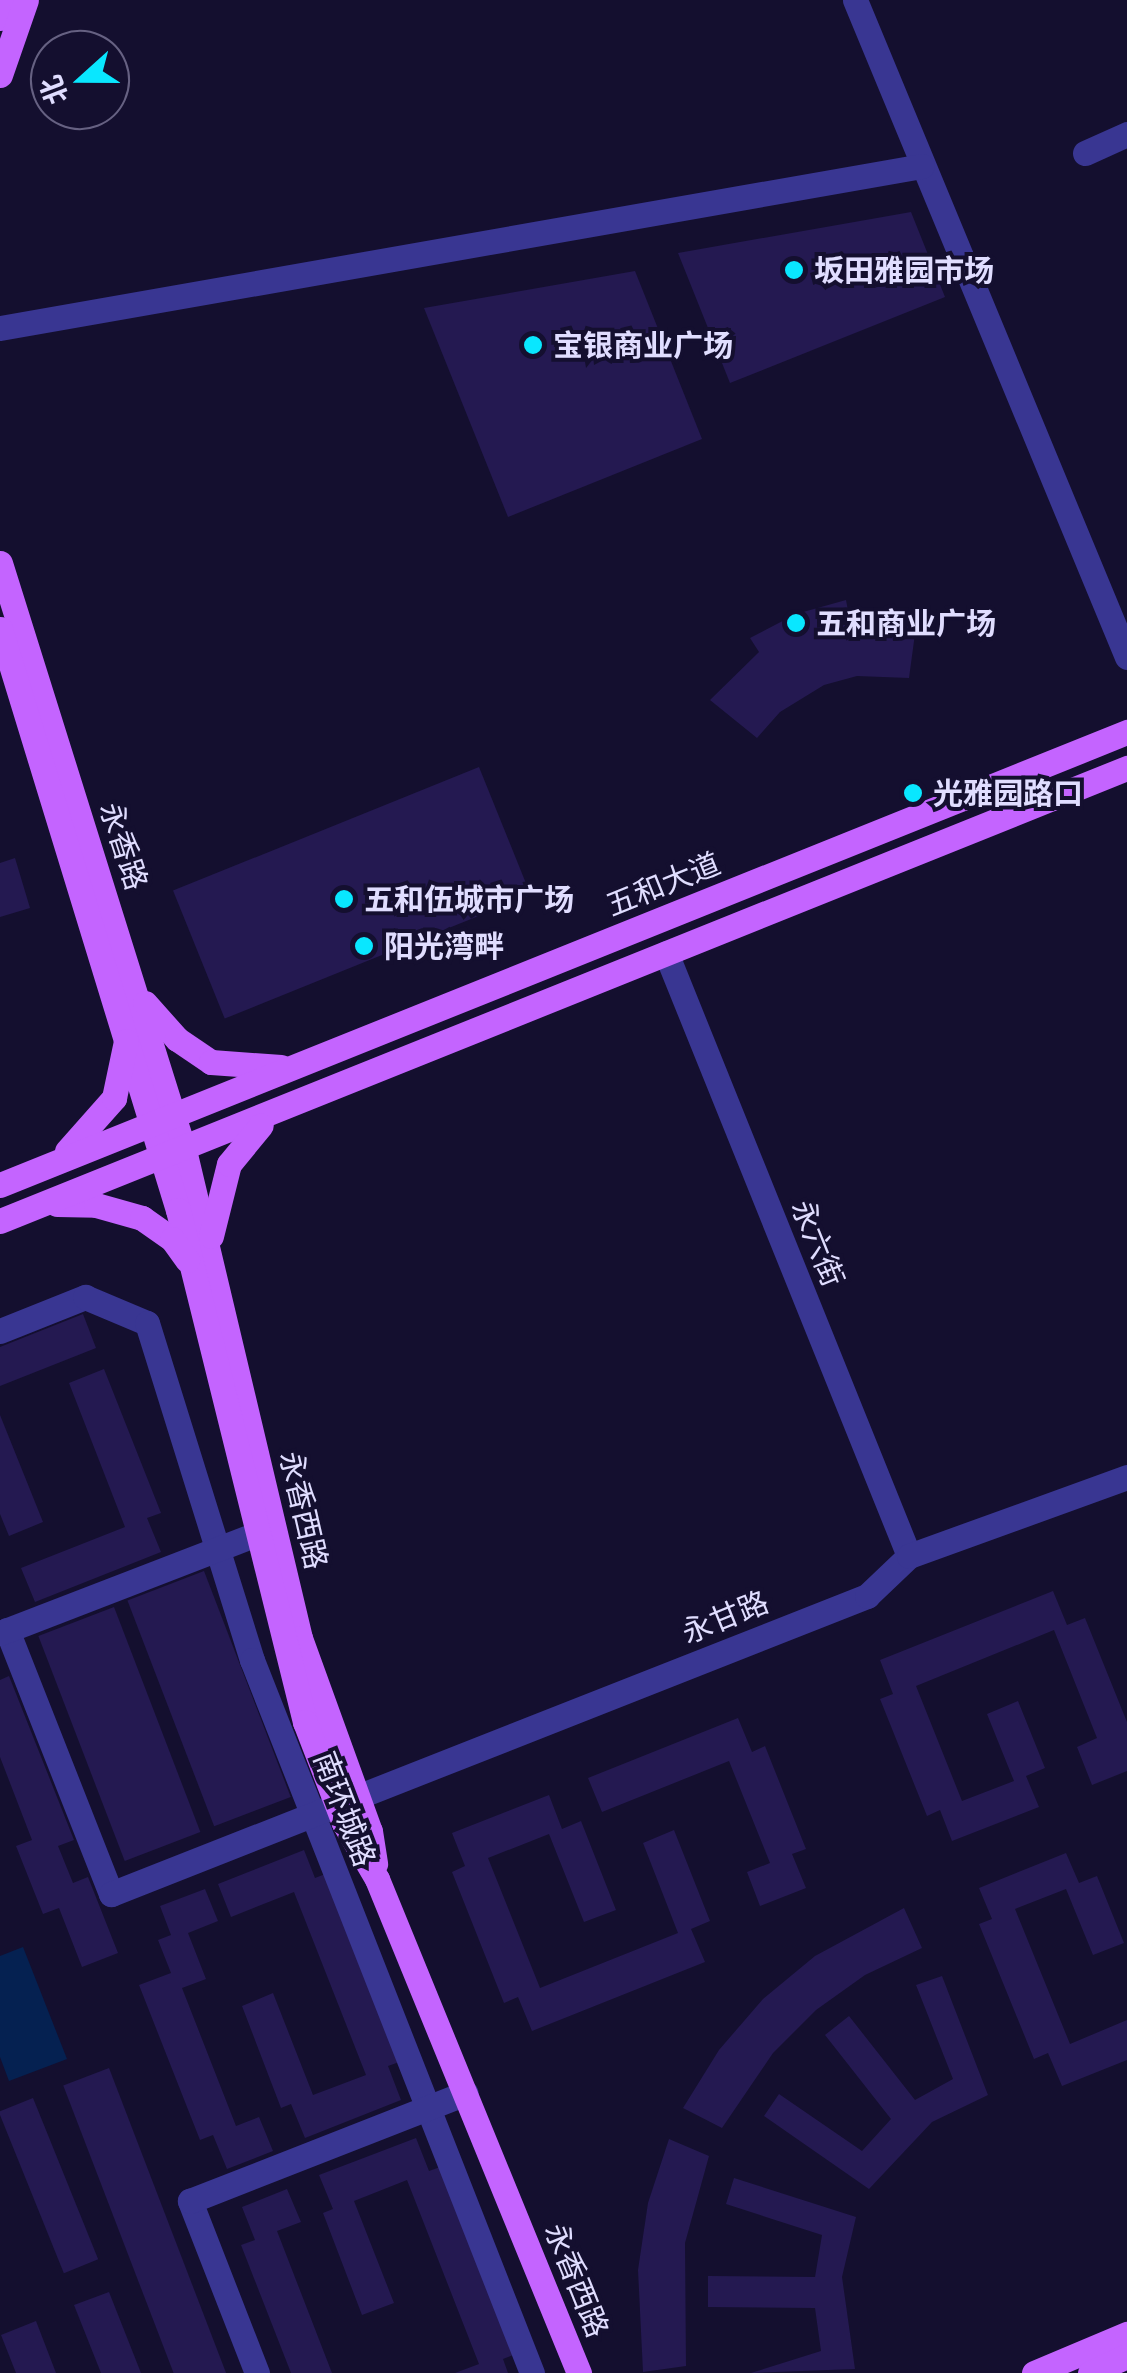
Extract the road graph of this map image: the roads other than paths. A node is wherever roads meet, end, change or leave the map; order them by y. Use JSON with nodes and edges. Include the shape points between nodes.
{"nodes":[{"id":1,"x":6,"y":0,"type":"edge"},
{"id":2,"x":26,"y":0,"type":"edge"},
{"id":3,"x":854,"y":0,"type":"edge"},
{"id":4,"x":0,"y":18,"type":"edge"},
{"id":5,"x":0,"y":74,"type":"edge"},
{"id":6,"x":1127,"y":134,"type":"edge"},
{"id":7,"x":1085,"y":154,"type":"dead end"},
{"id":8,"x":922,"y":166,"type":"junction"},
{"id":9,"x":0,"y":328,"type":"edge"},
{"id":10,"x":0,"y":563,"type":"edge"},
{"id":11,"x":0,"y":630,"type":"edge"},
{"id":12,"x":1127,"y":657,"type":"edge"},
{"id":13,"x":1127,"y":732,"type":"edge"},
{"id":14,"x":1127,"y":768,"type":"edge"},
{"id":15,"x":666,"y":954,"type":"junction"},
{"id":16,"x":133,"y":984,"type":"junction"},
{"id":17,"x":124,"y":1022,"type":"junction"},
{"id":18,"x":303,"y":1064,"type":"junction"},
{"id":19,"x":319,"y":1097,"type":"junction"},
{"id":20,"x":284,"y":1112,"type":"junction"},
{"id":21,"x":164,"y":1120,"type":"junction"},
{"id":22,"x":174,"y":1154,"type":"junction"},
{"id":23,"x":22,"y":1176,"type":"edge"},
{"id":24,"x":36,"y":1206,"type":"junction"},
{"id":25,"x":0,"y":1221,"type":"edge"},
{"id":26,"x":202,"y":1264,"type":"junction"},
{"id":27,"x":0,"y":1331,"type":"edge"},
{"id":28,"x":1127,"y":1477,"type":"edge"},
{"id":29,"x":256,"y":1534,"type":"junction"},
{"id":30,"x":217,"y":1548,"type":"junction"},
{"id":31,"x":909,"y":1556,"type":"junction"},
{"id":32,"x":4,"y":1631,"type":"edge"},
{"id":33,"x":347,"y":1802,"type":"junction"},
{"id":34,"x":312,"y":1815,"type":"junction"},
{"id":35,"x":466,"y":2093,"type":"junction"},
{"id":36,"x":428,"y":2108,"type":"junction"},
{"id":37,"x":1127,"y":2334,"type":"edge"},
{"id":38,"x":1127,"y":2356,"type":"edge"},
{"id":39,"x":257,"y":2373,"type":"edge"},
{"id":40,"x":532,"y":2373,"type":"edge"},
{"id":41,"x":579,"y":2373,"type":"edge"},
{"id":42,"x":1034,"y":2373,"type":"edge"},
{"id":43,"x":1090,"y":2373,"type":"edge"}],
"edges":[{"from":1,"to":4,"type":"main road"},
{"from":2,"to":5,"type":"main road"},
{"from":3,"to":8,"type":"street"},
{"from":6,"to":7,"type":"street"},
{"from":8,"to":9,"type":"street"},
{"from":8,"to":12,"type":"street"},
{"from":10,"to":16,"type":"main road","name":"永香路"},
{"from":11,"to":17,"type":"main road","name":"永香路"},
{"from":13,"to":18,"type":"main road","name":"五和大道"},
{"from":14,"to":15,"type":"main road"},
{"from":15,"to":19,"type":"main road"},
{"from":15,"to":31,"type":"street","name":"永六街"},
{"from":16,"to":18,"type":"main road","via":[[161,1024],[211,1062],[252,1068]]},
{"from":16,"to":21,"type":"main road","name":"永香路"},
{"from":17,"to":21,"type":"main road","name":"永香路"},
{"from":17,"to":23,"type":"main road","via":[[125,1060],[114,1098],[89,1133]]},
{"from":18,"to":19,"type":"main road"},
{"from":18,"to":21,"type":"main road","name":"五和大道"},
{"from":19,"to":20,"type":"main road"},
{"from":20,"to":22,"type":"main road"},
{"from":20,"to":26,"type":"main road","via":[[248,1135],[229,1164]]},
{"from":21,"to":22,"type":"main road","name":"永香路"},
{"from":21,"to":23,"type":"main road","name":"五和大道"},
{"from":22,"to":24,"type":"main road"},
{"from":22,"to":26,"type":"main road","name":"永香西路"},
{"from":23,"to":24,"type":"main road"},
{"from":24,"to":25,"type":"main road"},
{"from":24,"to":26,"type":"main road","via":[[96,1205],[142,1218]]},
{"from":26,"to":29,"type":"main road","name":"永香西路"},
{"from":26,"to":33,"type":"main road","name":"永香西路"},
{"from":27,"to":30,"type":"street","name":"南环城路","via":[[86,1297],[147,1324]]},
{"from":28,"to":31,"type":"street","name":"永甘路"},
{"from":29,"to":30,"type":"street"},
{"from":29,"to":33,"type":"main road","name":"永香西路","via":[[292,1682]]},
{"from":30,"to":32,"type":"street"},
{"from":30,"to":34,"type":"street","name":"南环城路"},
{"from":31,"to":33,"type":"street","name":"永甘路","via":[[867,1596]]},
{"from":32,"to":34,"type":"street","name":"永甘路","via":[[111,1894]]},
{"from":33,"to":34,"type":"street","name":"永甘路"},
{"from":33,"to":35,"type":"main road","name":"永香西路"},
{"from":34,"to":36,"type":"street","name":"南环城路"},
{"from":35,"to":36,"type":"street"},
{"from":35,"to":41,"type":"main road","name":"永香西路"},
{"from":36,"to":39,"type":"street","via":[[190,2201]]},
{"from":36,"to":40,"type":"street","name":"南环城路"},
{"from":37,"to":42,"type":"main road"},
{"from":38,"to":43,"type":"main road"}]}
